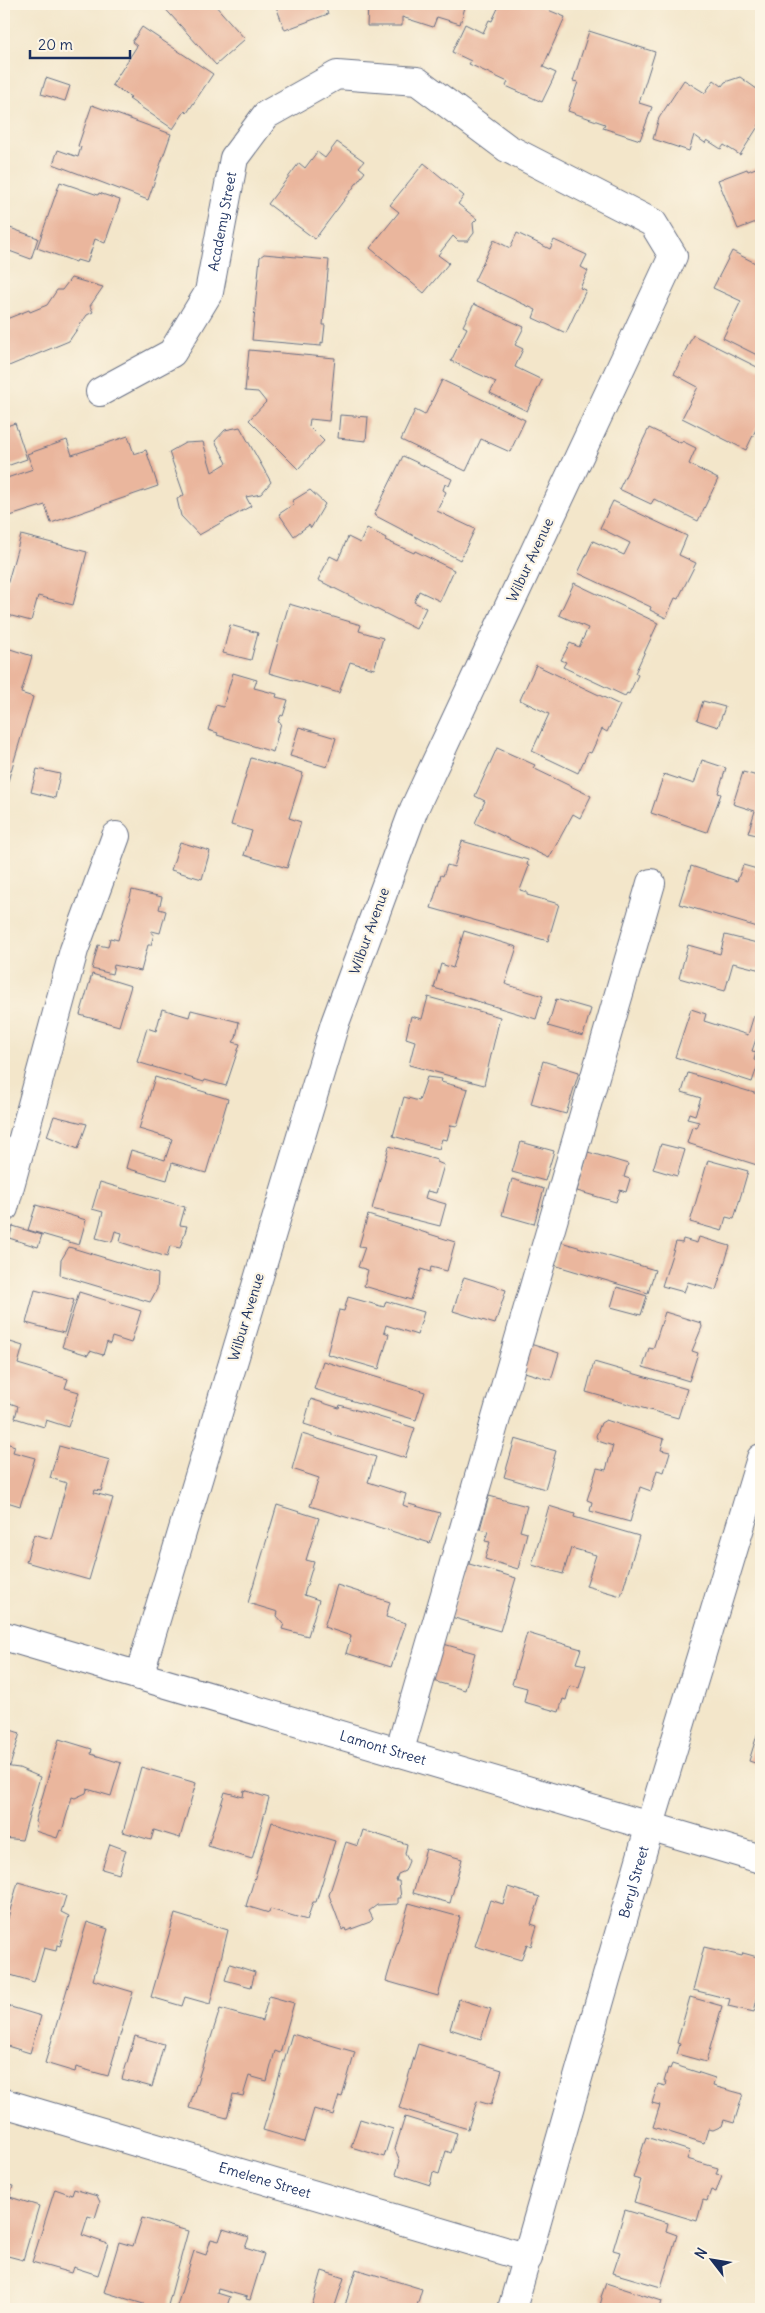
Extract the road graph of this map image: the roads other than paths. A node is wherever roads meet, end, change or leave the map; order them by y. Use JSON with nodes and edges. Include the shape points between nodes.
{"nodes":[{"id":1,"x":653,"y":223,"type":"joint"},
{"id":2,"x":100,"y":392,"type":"dead end"},
{"id":3,"x":116,"y":836,"type":"dead end"},
{"id":4,"x":650,"y":883,"type":"dead end"},
{"id":5,"x":4,"y":1208,"type":"edge"},
{"id":6,"x":761,"y":1458,"type":"edge"},
{"id":7,"x":4,"y":1636,"type":"edge"},
{"id":8,"x":139,"y":1676,"type":"junction"},
{"id":9,"x":399,"y":1753,"type":"junction"},
{"id":10,"x":650,"y":1826,"type":"junction"},
{"id":11,"x":761,"y":1859,"type":"edge"},
{"id":12,"x":4,"y":2103,"type":"edge"},
{"id":13,"x":528,"y":2258,"type":"junction"},
{"id":14,"x":512,"y":2309,"type":"edge"}],
"edges":[{"from":1,"to":2,"type":"street","name":"Academy Street","via":[[507,148],[417,81],[337,75],[266,115],[234,158],[209,292],[172,353]]},
{"from":1,"to":8,"type":"street","name":"Wilbur Avenue","via":[[673,256],[414,809],[335,1023]]},
{"from":3,"to":5,"type":"street","via":[[74,950]]},
{"from":4,"to":9,"type":"street"},
{"from":6,"to":10,"type":"street","name":"Beryl Street"},
{"from":7,"to":8,"type":"street","name":"Lamont Street"},
{"from":8,"to":9,"type":"street","name":"Lamont Street"},
{"from":9,"to":10,"type":"street","name":"Lamont Street"},
{"from":10,"to":11,"type":"street","name":"Lamont Street"},
{"from":10,"to":13,"type":"street","name":"Beryl Street"},
{"from":12,"to":13,"type":"street","name":"Emelene Street"},
{"from":13,"to":14,"type":"street","name":"Beryl Street"}]}
